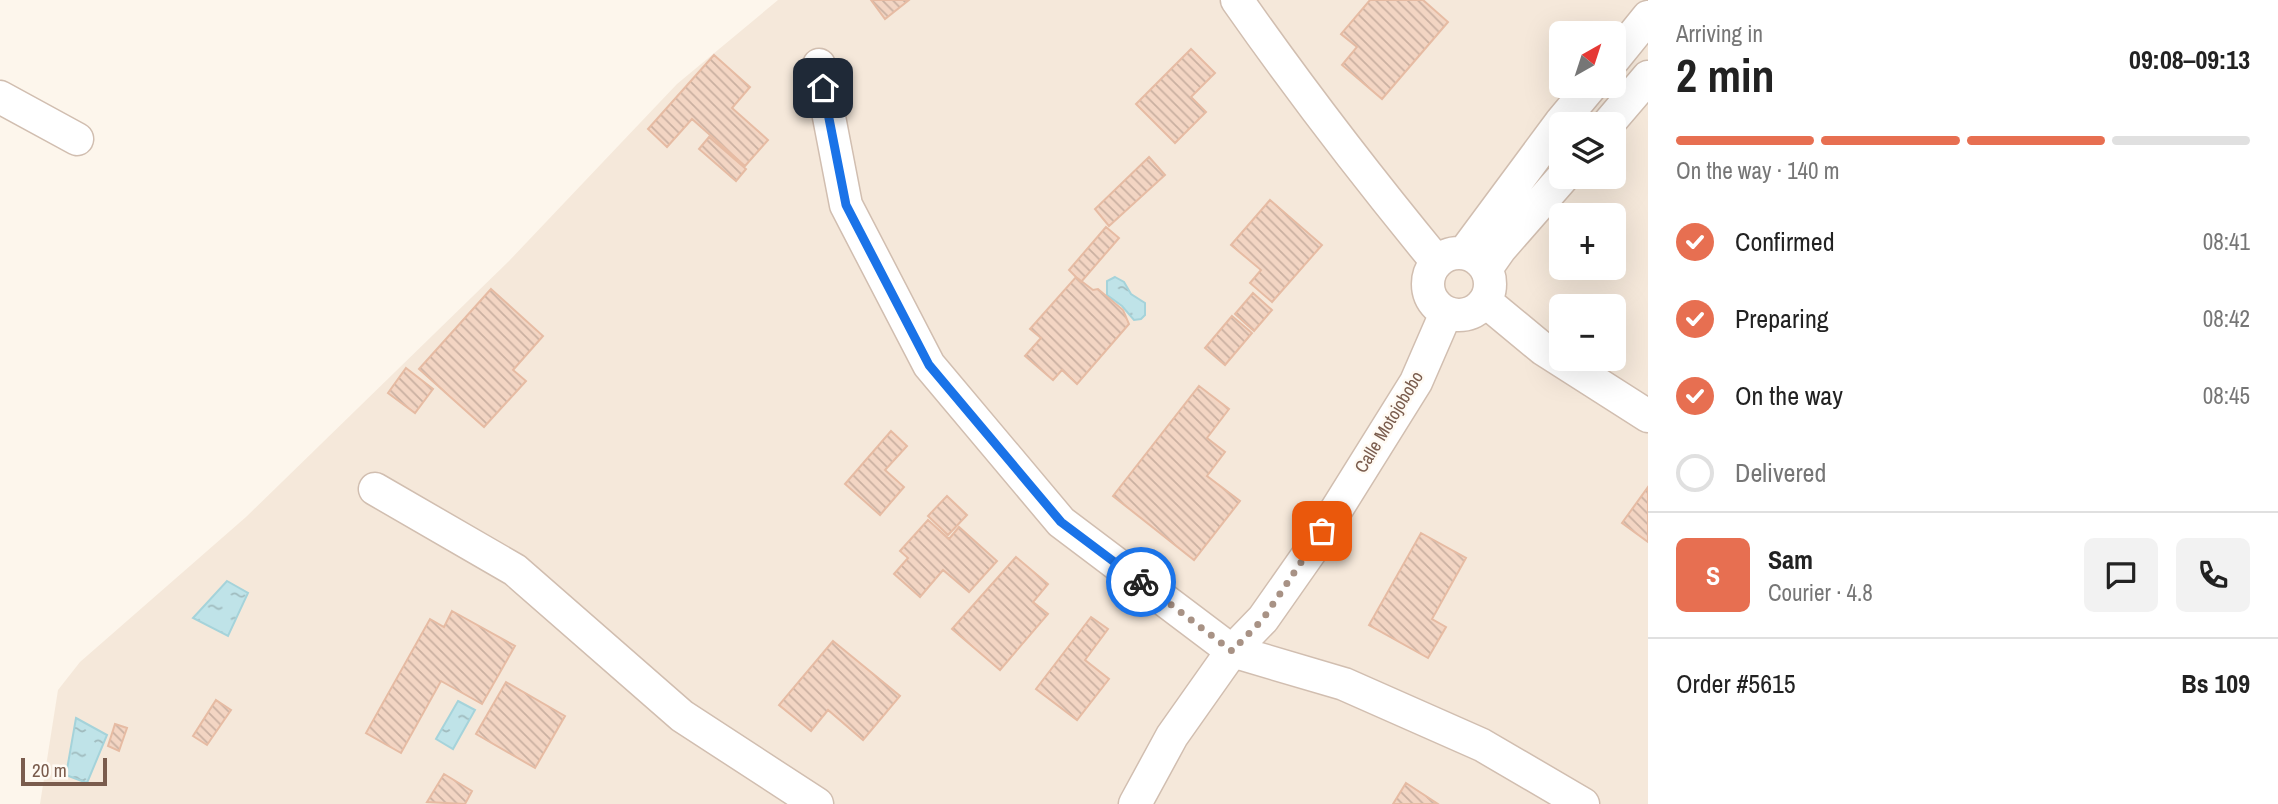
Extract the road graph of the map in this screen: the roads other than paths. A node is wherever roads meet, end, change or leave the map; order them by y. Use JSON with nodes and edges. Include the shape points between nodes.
{"nodes":[{"id":1,"x":1237,"y":0,"type":"edge"},
{"id":2,"x":1648,"y":17,"type":"edge"},
{"id":3,"x":1626,"y":44,"type":"edge"},
{"id":4,"x":819,"y":65,"type":"dead end"},
{"id":5,"x":1648,"y":77,"type":"edge"},
{"id":6,"x":0,"y":97,"type":"edge"},
{"id":7,"x":1581,"y":98,"type":"edge"},
{"id":8,"x":1618,"y":112,"type":"edge"},
{"id":9,"x":77,"y":139,"type":"dead end"},
{"id":10,"x":1552,"y":189,"type":"edge"},
{"id":11,"x":1462,"y":261,"type":"junction"},
{"id":12,"x":1485,"y":301,"type":"junction"},
{"id":13,"x":1446,"y":313,"type":"junction"},
{"id":14,"x":1648,"y":416,"type":"edge"},
{"id":15,"x":375,"y":489,"type":"dead end"},
{"id":16,"x":1232,"y":651,"type":"junction"},
{"id":17,"x":817,"y":804,"type":"edge"},
{"id":18,"x":1135,"y":804,"type":"edge"},
{"id":19,"x":1583,"y":804,"type":"edge"}],
"edges":[{"from":1,"to":11,"type":"street","via":[[1365,175]]},
{"from":2,"to":3,"type":"street"},
{"from":4,"to":16,"type":"street","via":[[846,205],[929,365],[1061,522]]},
{"from":5,"to":8,"type":"street"},
{"from":6,"to":9,"type":"street"},
{"from":7,"to":11,"type":"street"},
{"from":10,"to":11,"type":"street","via":[[1500,249]]},
{"from":11,"to":12,"type":"street","via":[[1490,285]]},
{"from":11,"to":13,"type":"street","via":[[1428,279],[1428,289]]},
{"from":12,"to":13,"type":"street","via":[[1464,315]]},
{"from":12,"to":14,"type":"street","via":[[1543,349]]},
{"from":13,"to":16,"type":"street","name":"Calle Motojobobo","via":[[1416,382],[1310,552],[1263,619]]},
{"from":15,"to":17,"type":"street","via":[[515,570],[682,716]]},
{"from":16,"to":18,"type":"street","name":"Calle Motojobobo","via":[[1172,736]]},
{"from":16,"to":19,"type":"street","via":[[1344,684],[1482,745]]}]}
